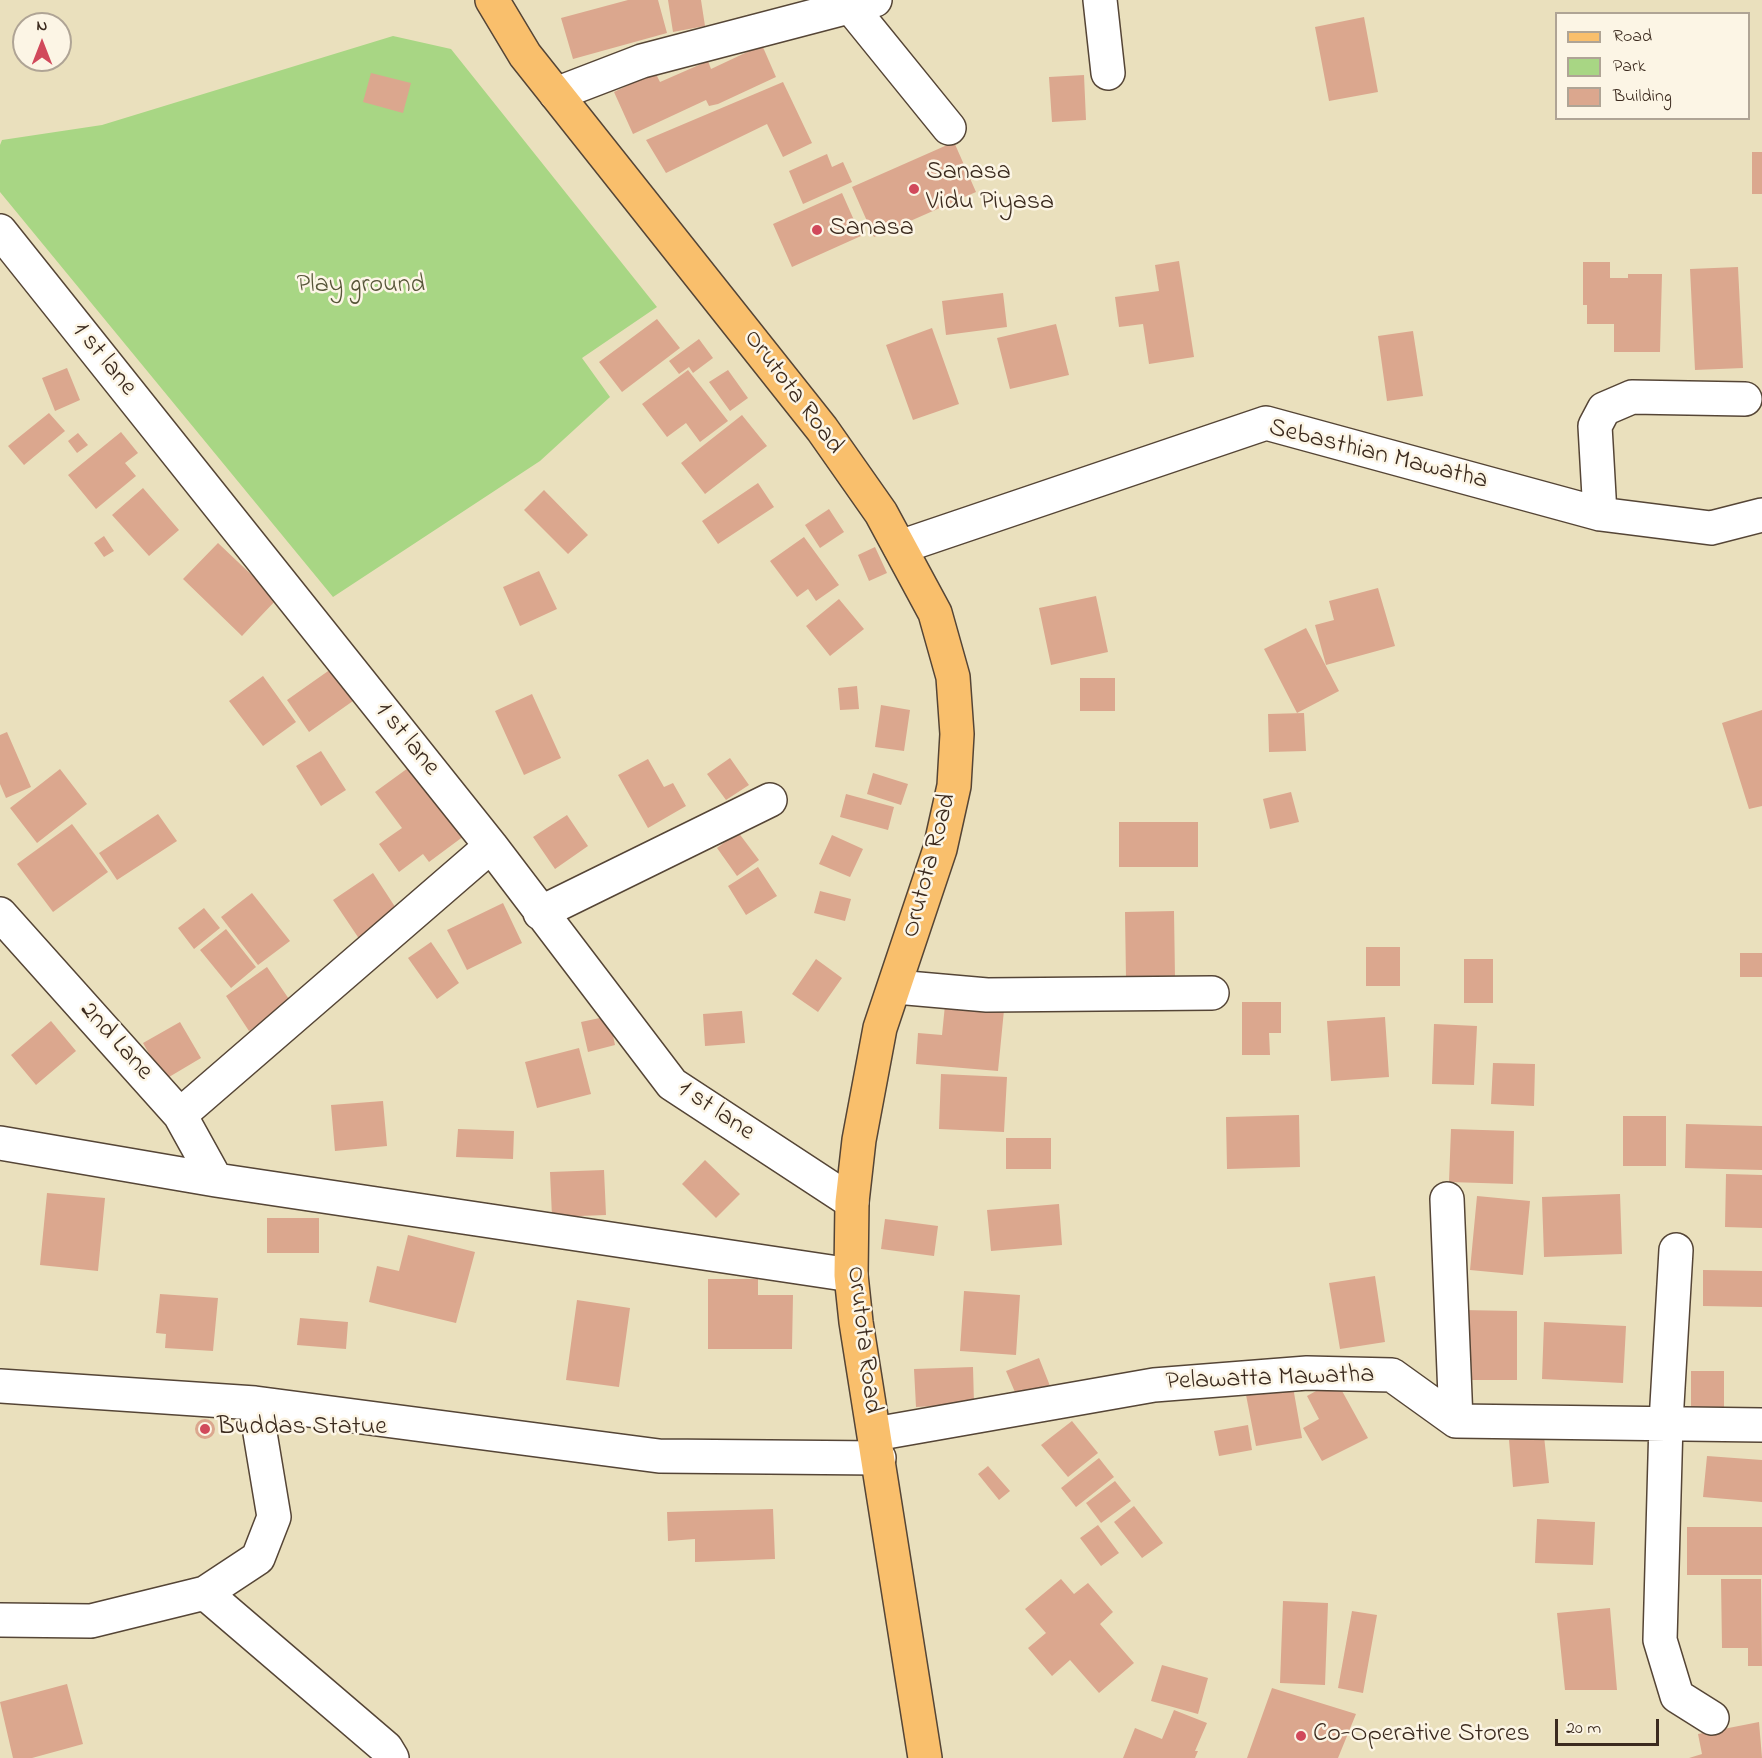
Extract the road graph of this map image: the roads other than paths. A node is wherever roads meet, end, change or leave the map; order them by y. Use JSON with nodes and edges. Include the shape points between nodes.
{"nodes":[{"id":1,"x":492,"y":0,"type":"edge"},
{"id":2,"x":1100,"y":0,"type":"edge"},
{"id":3,"x":863,"y":3,"type":"edge"},
{"id":4,"x":1107,"y":73,"type":"dead end"},
{"id":5,"x":556,"y":94,"type":"junction"},
{"id":6,"x":949,"y":128,"type":"dead end"},
{"id":7,"x":0,"y":231,"type":"edge"},
{"id":8,"x":1745,"y":399,"type":"dead end"},
{"id":9,"x":1600,"y":514,"type":"junction"},
{"id":10,"x":1762,"y":515,"type":"edge"},
{"id":11,"x":900,"y":547,"type":"junction"},
{"id":12,"x":770,"y":800,"type":"dead end"},
{"id":13,"x":491,"y":846,"type":"junction"},
{"id":14,"x":540,"y":913,"type":"junction"},
{"id":15,"x":0,"y":914,"type":"edge"},
{"id":16,"x":896,"y":987,"type":"junction"},
{"id":17,"x":1212,"y":993,"type":"dead end"},
{"id":18,"x":180,"y":1115,"type":"junction"},
{"id":19,"x":0,"y":1143,"type":"edge"},
{"id":20,"x":216,"y":1180,"type":"junction"},
{"id":21,"x":1447,"y":1199,"type":"dead end"},
{"id":22,"x":852,"y":1202,"type":"junction"},
{"id":23,"x":1676,"y":1250,"type":"dead end"},
{"id":24,"x":851,"y":1275,"type":"junction"},
{"id":25,"x":0,"y":1386,"type":"edge"},
{"id":26,"x":255,"y":1403,"type":"junction"},
{"id":27,"x":1456,"y":1421,"type":"junction"},
{"id":28,"x":1666,"y":1422,"type":"junction"},
{"id":29,"x":1762,"y":1425,"type":"edge"},
{"id":30,"x":877,"y":1446,"type":"junction"},
{"id":31,"x":205,"y":1593,"type":"junction"},
{"id":32,"x":0,"y":1620,"type":"edge"},
{"id":33,"x":1712,"y":1718,"type":"dead end"},
{"id":34,"x":392,"y":1758,"type":"edge"},
{"id":35,"x":926,"y":1758,"type":"edge"}],
"edges":[{"from":1,"to":5,"type":"main road","name":"Orutota Road","via":[[525,55]]},
{"from":2,"to":4,"type":"street"},
{"from":3,"to":5,"type":"street","via":[[642,61]]},
{"from":3,"to":6,"type":"street"},
{"from":5,"to":11,"type":"main road","name":"Orutota Road","via":[[822,429]]},
{"from":7,"to":13,"type":"street","name":"1 st lane"},
{"from":8,"to":9,"type":"street","via":[[1632,397],[1604,409],[1595,426]]},
{"from":9,"to":10,"type":"street","name":"Sebasthian Mawatha","via":[[1711,528]]},
{"from":9,"to":11,"type":"street","name":"Sebasthian Mawatha","via":[[1266,423]]},
{"from":11,"to":16,"type":"main road","name":"Orutota Road","via":[[936,613],[953,677],[957,734],[954,786],[940,849]]},
{"from":12,"to":14,"type":"street"},
{"from":13,"to":14,"type":"street","name":"1 st lane"},
{"from":13,"to":18,"type":"street"},
{"from":14,"to":22,"type":"street","name":"1 st lane","via":[[672,1084]]},
{"from":15,"to":18,"type":"street","name":"2nd Lane"},
{"from":16,"to":17,"type":"street","via":[[987,995]]},
{"from":16,"to":22,"type":"main road","name":"Orutota Road","via":[[880,1028],[868,1082]]},
{"from":18,"to":20,"type":"street","name":"2nd Lane"},
{"from":19,"to":20,"type":"street"},
{"from":20,"to":24,"type":"street"},
{"from":21,"to":27,"type":"street"},
{"from":22,"to":24,"type":"main road","name":"Orutota Road"},
{"from":23,"to":28,"type":"street"},
{"from":24,"to":30,"type":"main road","name":"Orutota Road"},
{"from":25,"to":26,"type":"street","name":"Pelawatta Mawatha"},
{"from":26,"to":30,"type":"street","name":"Pelawatta Mawatha","via":[[659,1456]]},
{"from":26,"to":31,"type":"street","via":[[274,1517],[258,1558]]},
{"from":27,"to":28,"type":"street"},
{"from":27,"to":30,"type":"street","name":"Pelawatta Mawatha","via":[[1392,1375],[1307,1373],[1154,1385]]},
{"from":28,"to":29,"type":"street"},
{"from":28,"to":33,"type":"street","via":[[1660,1640],[1677,1696]]},
{"from":30,"to":35,"type":"main road","name":"Orutota Road"},
{"from":31,"to":32,"type":"street","via":[[91,1621]]},
{"from":31,"to":34,"type":"street","via":[[386,1748]]}]}
